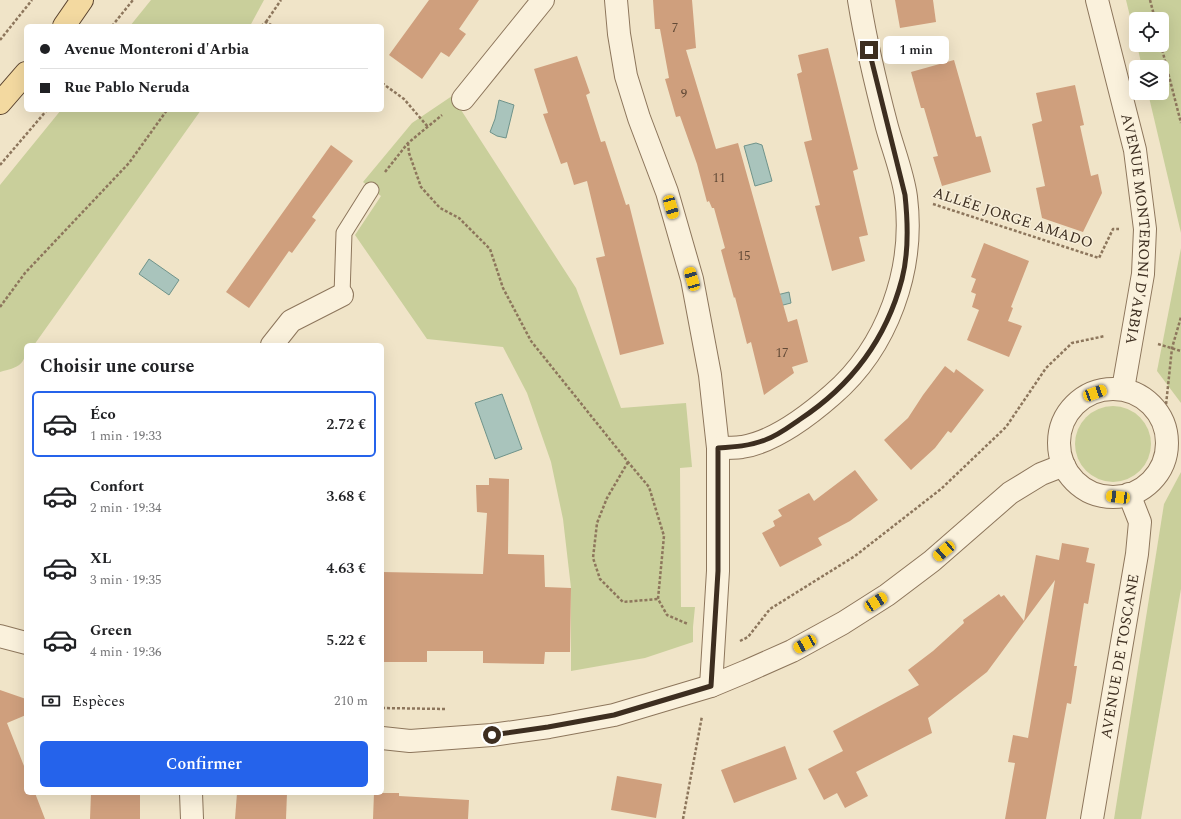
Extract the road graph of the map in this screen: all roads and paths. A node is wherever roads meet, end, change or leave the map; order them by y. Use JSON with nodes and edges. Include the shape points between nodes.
{"nodes":[{"id":1,"x":32,"y":0,"type":"edge"},
{"id":2,"x":82,"y":0,"type":"edge"},
{"id":3,"x":133,"y":0,"type":"edge"},
{"id":4,"x":281,"y":0,"type":"edge"},
{"id":5,"x":542,"y":0,"type":"edge"},
{"id":6,"x":616,"y":0,"type":"edge"},
{"id":7,"x":860,"y":0,"type":"edge"},
{"id":8,"x":1098,"y":0,"type":"edge"},
{"id":9,"x":1150,"y":0,"type":"edge"},
{"id":10,"x":1153,"y":12,"type":"edge"},
{"id":11,"x":266,"y":22,"type":"junction"},
{"id":12,"x":65,"y":24,"type":"edge"},
{"id":13,"x":114,"y":24,"type":"edge"},
{"id":14,"x":264,"y":24,"type":"edge"},
{"id":15,"x":270,"y":24,"type":"edge"},
{"id":16,"x":0,"y":40,"type":"edge"},
{"id":17,"x":1163,"y":52,"type":"edge"},
{"id":18,"x":24,"y":75,"type":"edge"},
{"id":19,"x":384,"y":84,"type":"edge"},
{"id":20,"x":463,"y":99,"type":"joint"},
{"id":21,"x":0,"y":103,"type":"edge"},
{"id":22,"x":45,"y":112,"type":"edge"},
{"id":23,"x":166,"y":112,"type":"edge"},
{"id":24,"x":1181,"y":123,"type":"edge"},
{"id":25,"x":428,"y":127,"type":"junction"},
{"id":26,"x":408,"y":142,"type":"junction"},
{"id":27,"x":0,"y":165,"type":"edge"},
{"id":28,"x":371,"y":190,"type":"joint"},
{"id":29,"x":905,"y":195,"type":"junction"},
{"id":30,"x":1145,"y":229,"type":"junction"},
{"id":31,"x":342,"y":295,"type":"joint"},
{"id":32,"x":0,"y":307,"type":"edge"},
{"id":33,"x":1181,"y":317,"type":"edge"},
{"id":34,"x":1132,"y":338,"type":"junction"},
{"id":35,"x":274,"y":343,"type":"edge"},
{"id":36,"x":1172,"y":348,"type":"junction"},
{"id":37,"x":1181,"y":351,"type":"edge"},
{"id":38,"x":1122,"y":389,"type":"junction"},
{"id":39,"x":1164,"y":424,"type":"junction"},
{"id":40,"x":718,"y":448,"type":"junction"},
{"id":41,"x":628,"y":462,"type":"junction"},
{"id":42,"x":1064,"y":465,"type":"junction"},
{"id":43,"x":1129,"y":494,"type":"junction"},
{"id":44,"x":658,"y":599,"type":"junction"},
{"id":45,"x":0,"y":636,"type":"edge"},
{"id":46,"x":24,"y":642,"type":"edge"},
{"id":47,"x":713,"y":646,"type":"junction"},
{"id":48,"x":702,"y":689,"type":"junction"},
{"id":49,"x":384,"y":708,"type":"edge"},
{"id":50,"x":452,"y":710,"type":"dead end"},
{"id":51,"x":384,"y":738,"type":"edge"},
{"id":52,"x":191,"y":795,"type":"edge"},
{"id":53,"x":192,"y":819,"type":"edge"},
{"id":54,"x":683,"y":819,"type":"edge"},
{"id":55,"x":1092,"y":819,"type":"edge"}],
"edges":[{"from":1,"to":16,"type":"path"},
{"from":2,"to":12,"type":"main road"},
{"from":3,"to":13,"type":"path"},
{"from":4,"to":11,"type":"path"},
{"from":5,"to":20,"type":"street"},
{"from":6,"to":40,"type":"street","via":[[626,76],[667,192],[692,279],[710,375]]},
{"from":7,"to":29,"type":"street","via":[[865,35]]},
{"from":8,"to":30,"type":"street","name":"AVENUE MONTERONI D'ARBIA","via":[[1135,150]]},
{"from":9,"to":10,"type":"path"},
{"from":11,"to":14,"type":"path"},
{"from":11,"to":15,"type":"path"},
{"from":17,"to":24,"type":"path"},
{"from":18,"to":21,"type":"main road"},
{"from":19,"to":25,"type":"path","via":[[404,99]]},
{"from":20,"to":25,"type":"path"},
{"from":22,"to":27,"type":"path"},
{"from":23,"to":32,"type":"path","via":[[129,163],[25,273]]},
{"from":25,"to":26,"type":"path"},
{"from":26,"to":28,"type":"path"},
{"from":26,"to":41,"type":"path","via":[[409,154],[421,187],[440,208],[459,218],[490,249],[503,288],[531,341]]},
{"from":28,"to":31,"type":"lane","via":[[344,233]]},
{"from":29,"to":30,"type":"path","name":"ALLÉE JORGE AMADO","via":[[1099,258],[1113,229]]},
{"from":29,"to":40,"type":"street","via":[[908,244],[902,278],[893,307],[879,337],[861,364],[840,388],[792,425],[766,440],[742,447]]},
{"from":30,"to":34,"type":"street","name":"AVENUE MONTERONI D'ARBIA","via":[[1143,274]]},
{"from":31,"to":35,"type":"street","via":[[292,320]]},
{"from":33,"to":36,"type":"path"},
{"from":34,"to":36,"type":"path"},
{"from":34,"to":38,"type":"street","name":"AVENUE MONTERONI D'ARBIA"},
{"from":34,"to":47,"type":"path","via":[[1102,336],[1072,343],[1046,368],[1006,427],[941,489],[855,556],[770,608],[748,637]]},
{"from":36,"to":37,"type":"path"},
{"from":36,"to":39,"type":"path"},
{"from":38,"to":39,"type":"street","via":[[1141,396],[1155,408]]},
{"from":38,"to":42,"type":"street","via":[[1104,389],[1086,396],[1072,408],[1065,419],[1060,438]]},
{"from":39,"to":43,"type":"street","via":[[1168,443],[1159,472],[1146,486]]},
{"from":40,"to":47,"type":"street","via":[[718,571]]},
{"from":41,"to":44,"type":"path","via":[[649,487],[664,536]]},
{"from":41,"to":44,"type":"path","via":[[607,498],[597,523],[593,558],[600,579],[623,602]]},
{"from":42,"to":43,"type":"street","via":[[1082,487],[1099,495],[1118,497]]},
{"from":42,"to":48,"type":"street","via":[[1041,474],[1010,493],[932,561],[887,595],[843,623],[792,651]]},
{"from":43,"to":55,"type":"street","name":"AVENUE DE TOSCANE","via":[[1140,522],[1138,554]]},
{"from":44,"to":47,"type":"path","via":[[667,615]]},
{"from":45,"to":46,"type":"street"},
{"from":47,"to":48,"type":"street"},
{"from":48,"to":51,"type":"street","via":[[614,715],[548,727],[492,735],[410,741]]},
{"from":48,"to":54,"type":"path","via":[[702,716]]},
{"from":49,"to":50,"type":"path"},
{"from":52,"to":53,"type":"street"}]}
